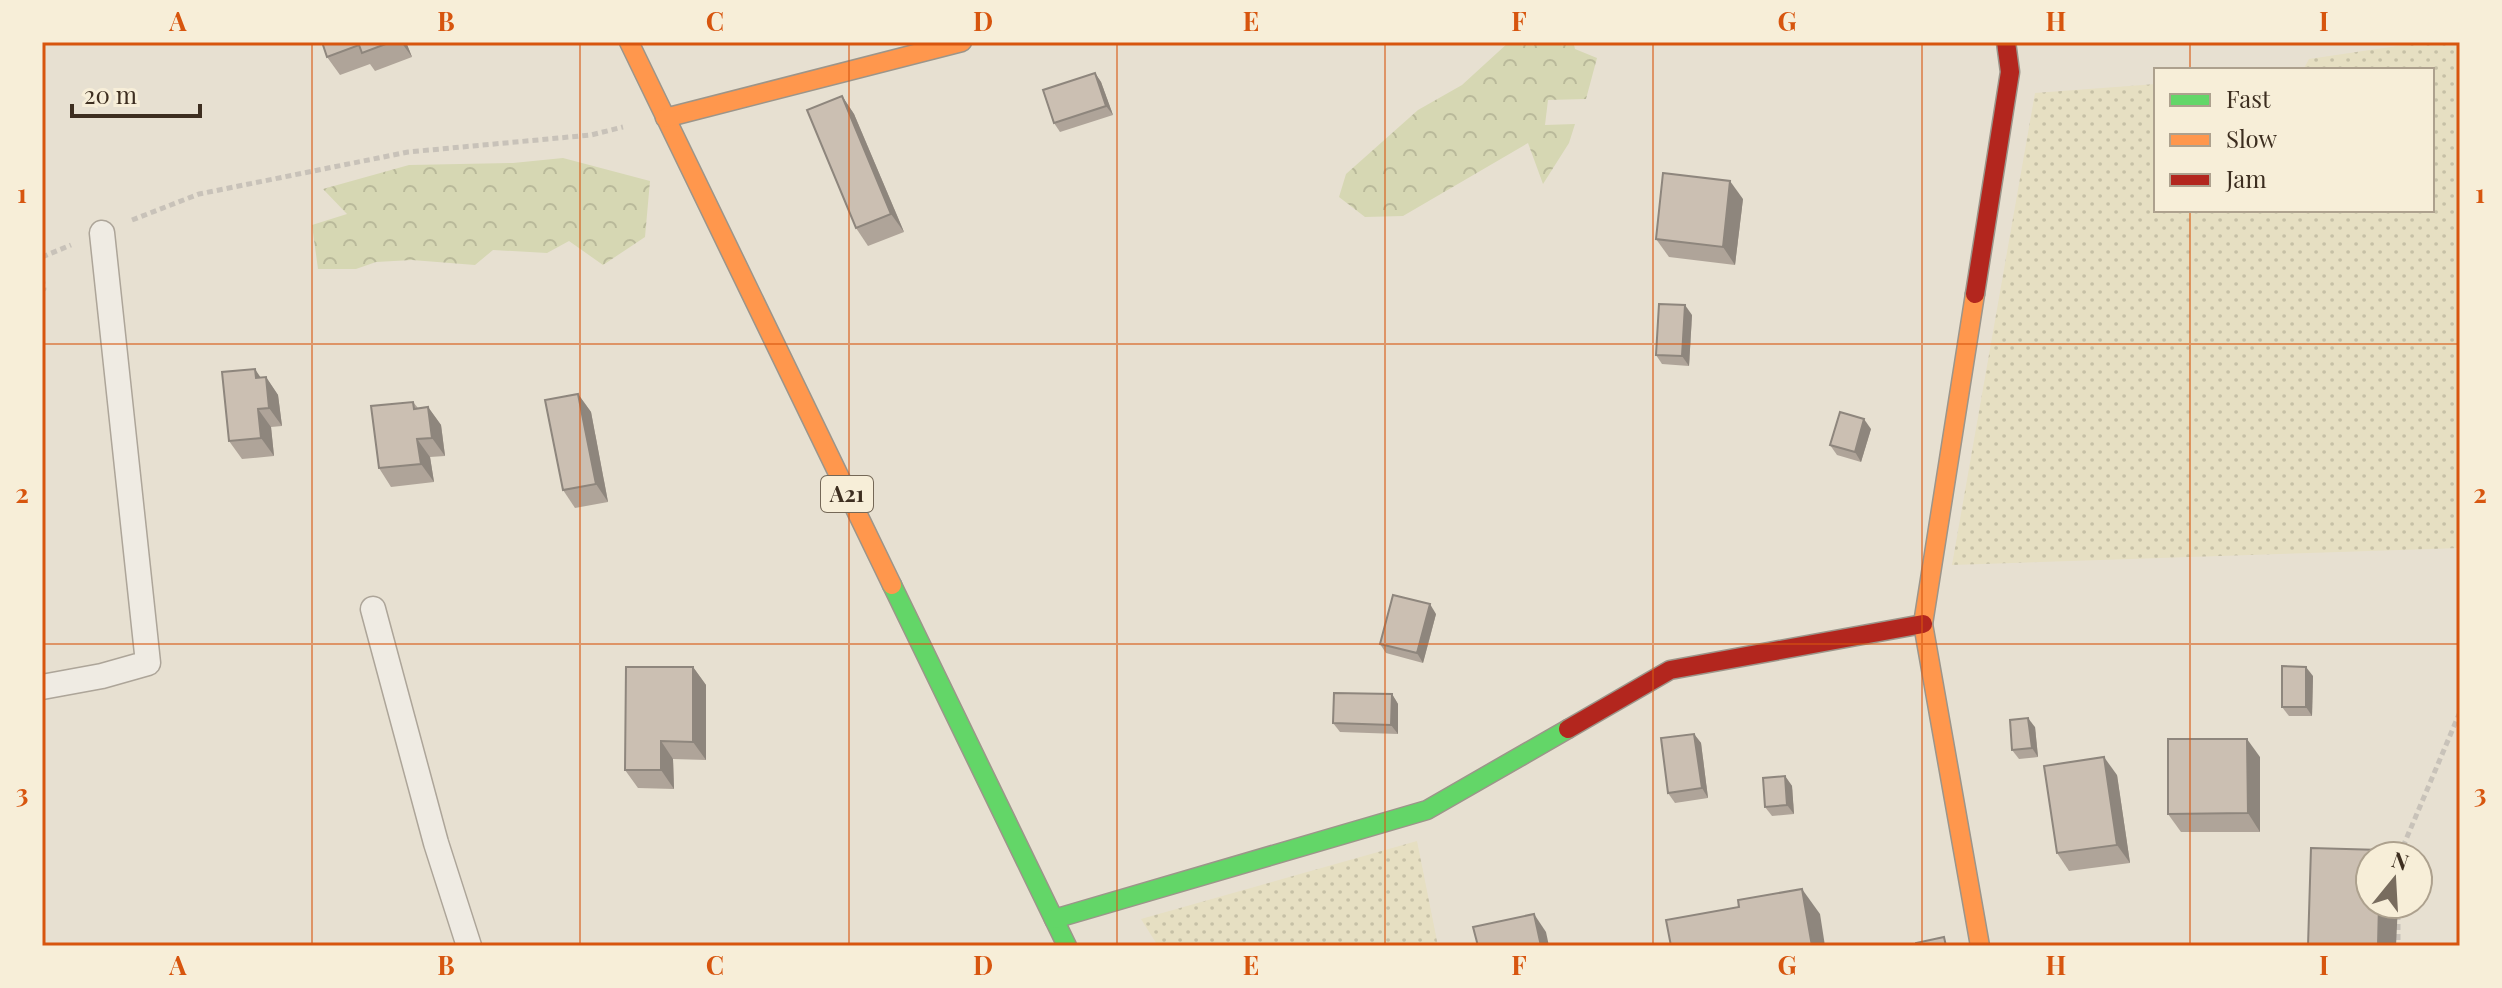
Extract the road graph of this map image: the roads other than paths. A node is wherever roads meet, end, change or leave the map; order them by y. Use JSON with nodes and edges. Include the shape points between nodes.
{"nodes":[{"id":1,"x":629,"y":42,"type":"edge"},
{"id":2,"x":962,"y":42,"type":"edge"},
{"id":3,"x":2006,"y":42,"type":"edge"},
{"id":4,"x":665,"y":118,"type":"junction"},
{"id":5,"x":102,"y":233,"type":"road end"},
{"id":6,"x":373,"y":609,"type":"dead end"},
{"id":7,"x":1923,"y":624,"type":"junction"},
{"id":8,"x":42,"y":687,"type":"edge"},
{"id":9,"x":1054,"y":919,"type":"junction"},
{"id":10,"x":469,"y":946,"type":"edge"},
{"id":11,"x":1067,"y":946,"type":"edge"},
{"id":12,"x":1980,"y":946,"type":"edge"}],
"edges":[{"from":1,"to":4,"type":"street","number":"A21"},
{"from":2,"to":4,"type":"street"},
{"from":3,"to":7,"type":"street","via":[[2010,72]]},
{"from":4,"to":9,"type":"street","number":"A21"},
{"from":5,"to":8,"type":"lane","via":[[148,663]]},
{"from":6,"to":10,"type":"lane"},
{"from":7,"to":9,"type":"street","via":[[1670,670],[1427,810]]},
{"from":7,"to":12,"type":"street"},
{"from":9,"to":11,"type":"street","number":"A21"}]}
